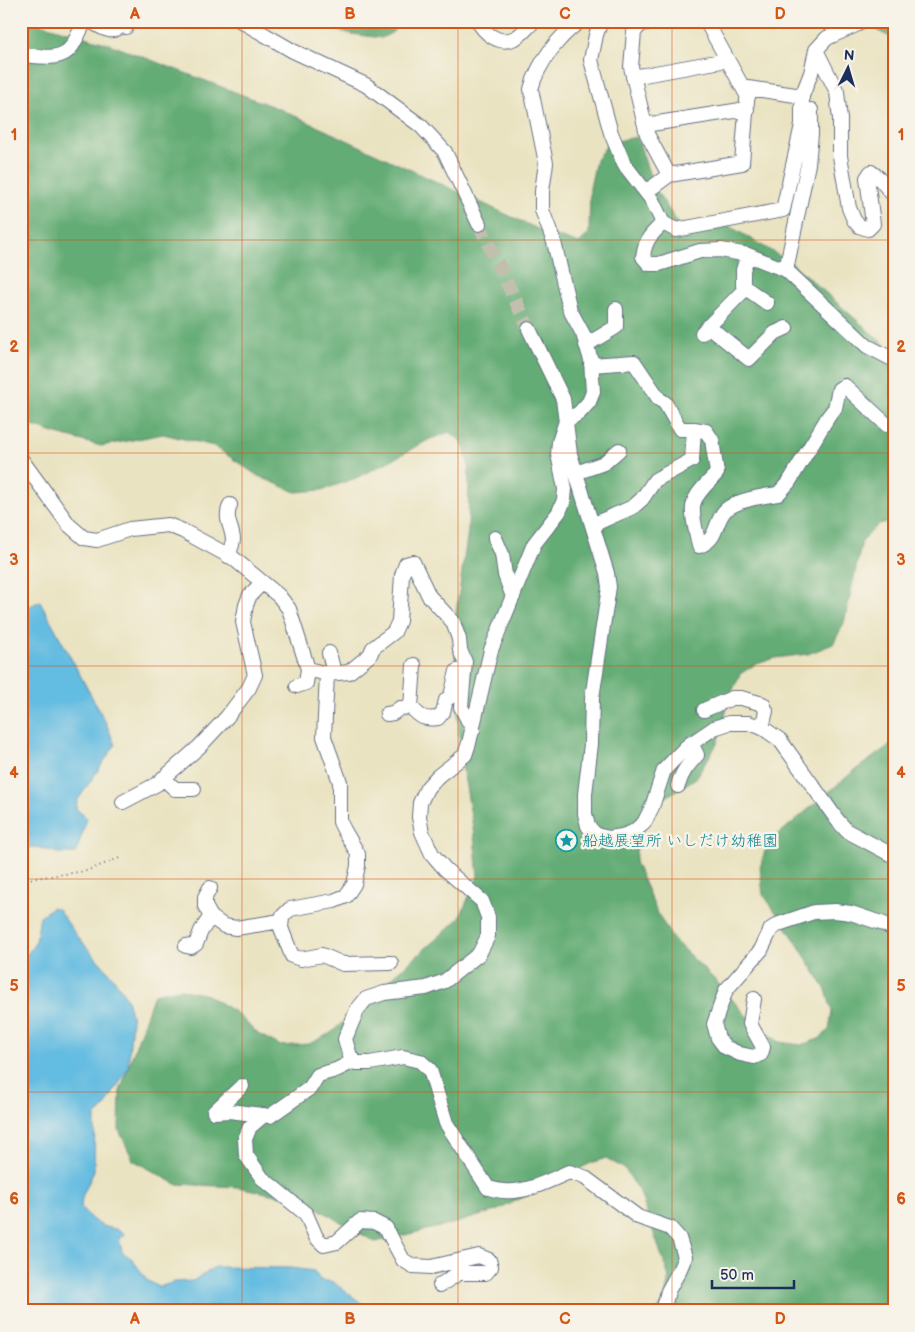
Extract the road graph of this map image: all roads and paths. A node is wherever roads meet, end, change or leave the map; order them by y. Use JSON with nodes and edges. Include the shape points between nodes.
{"nodes":[{"id":1,"x":85,"y":21,"type":"edge"},
{"id":2,"x":90,"y":21,"type":"edge"},
{"id":3,"x":241,"y":21,"type":"edge"},
{"id":4,"x":478,"y":21,"type":"edge"},
{"id":5,"x":534,"y":21,"type":"edge"},
{"id":6,"x":580,"y":21,"type":"edge"},
{"id":7,"x":601,"y":21,"type":"edge"},
{"id":8,"x":655,"y":21,"type":"edge"},
{"id":9,"x":706,"y":21,"type":"edge"},
{"id":10,"x":860,"y":21,"type":"edge"},
{"id":11,"x":126,"y":28,"type":"dead end"},
{"id":12,"x":816,"y":50,"type":"junction"},
{"id":13,"x":21,"y":55,"type":"edge"},
{"id":14,"x":727,"y":60,"type":"junction"},
{"id":15,"x":810,"y":74,"type":"junction"},
{"id":16,"x":633,"y":77,"type":"junction"},
{"id":17,"x":802,"y":96,"type":"junction"},
{"id":18,"x":747,"y":103,"type":"junction"},
{"id":19,"x":645,"y":125,"type":"junction"},
{"id":20,"x":669,"y":175,"type":"junction"},
{"id":21,"x":646,"y":192,"type":"junction"},
{"id":22,"x":894,"y":196,"type":"edge"},
{"id":23,"x":663,"y":223,"type":"junction"},
{"id":24,"x":480,"y":224,"type":"tunnel mouth"},
{"id":25,"x":748,"y":255,"type":"junction"},
{"id":26,"x":786,"y":270,"type":"junction"},
{"id":27,"x":746,"y":288,"type":"junction"},
{"id":28,"x":767,"y":303,"type":"dead end"},
{"id":29,"x":616,"y":309,"type":"dead end"},
{"id":30,"x":786,"y":328,"type":"dead end"},
{"id":31,"x":529,"y":329,"type":"tunnel mouth"},
{"id":32,"x":586,"y":345,"type":"junction"},
{"id":33,"x":894,"y":360,"type":"edge"},
{"id":34,"x":591,"y":365,"type":"junction"},
{"id":35,"x":566,"y":421,"type":"junction"},
{"id":36,"x":887,"y":426,"type":"dead end"},
{"id":37,"x":694,"y":429,"type":"junction"},
{"id":38,"x":619,"y":450,"type":"dead end"},
{"id":39,"x":21,"y":459,"type":"edge"},
{"id":40,"x":576,"y":473,"type":"junction"},
{"id":41,"x":230,"y":505,"type":"dead end"},
{"id":42,"x":592,"y":525,"type":"junction"},
{"id":43,"x":495,"y":538,"type":"dead end"},
{"id":44,"x":228,"y":556,"type":"junction"},
{"id":45,"x":262,"y":583,"type":"junction"},
{"id":46,"x":513,"y":597,"type":"junction"},
{"id":47,"x":329,"y":652,"type":"dead end"},
{"id":48,"x":414,"y":666,"type":"dead end"},
{"id":49,"x":308,"y":669,"type":"junction"},
{"id":50,"x":464,"y":672,"type":"junction"},
{"id":51,"x":330,"y":673,"type":"junction"},
{"id":52,"x":297,"y":686,"type":"dead end"},
{"id":53,"x":411,"y":707,"type":"junction"},
{"id":54,"x":704,"y":710,"type":"dead end"},
{"id":55,"x":387,"y":714,"type":"dead end"},
{"id":56,"x":762,"y":728,"type":"junction"},
{"id":57,"x":473,"y":730,"type":"junction"},
{"id":58,"x":691,"y":743,"type":"junction"},
{"id":59,"x":163,"y":778,"type":"junction"},
{"id":60,"x":678,"y":786,"type":"dead end"},
{"id":61,"x":194,"y":790,"type":"dead end"},
{"id":62,"x":124,"y":802,"type":"dead end"},
{"id":63,"x":894,"y":856,"type":"edge"},
{"id":64,"x":122,"y":857,"type":"dead end"},
{"id":65,"x":21,"y":880,"type":"edge"},
{"id":66,"x":210,"y":888,"type":"dead end"},
{"id":67,"x":211,"y":916,"type":"junction"},
{"id":68,"x":281,"y":921,"type":"junction"},
{"id":69,"x":894,"y":929,"type":"edge"},
{"id":70,"x":186,"y":946,"type":"dead end"},
{"id":71,"x":391,"y":963,"type":"dead end"},
{"id":72,"x":754,"y":1000,"type":"dead end"},
{"id":73,"x":354,"y":1061,"type":"junction"},
{"id":74,"x":242,"y":1086,"type":"dead end"},
{"id":75,"x":264,"y":1115,"type":"junction"},
{"id":76,"x":440,"y":1285,"type":"dead end"},
{"id":77,"x":663,"y":1311,"type":"edge"}],
"edges":[{"from":1,"to":13,"type":"street","via":[[72,47],[63,54],[48,57]]},
{"from":2,"to":11,"type":"street","via":[[111,31],[122,26]]},
{"from":3,"to":24,"type":"street","via":[[293,51],[366,85],[421,126],[445,152]]},
{"from":4,"to":5,"type":"street","via":[[494,39],[508,41]]},
{"from":6,"to":32,"type":"street","via":[[550,51],[531,88],[546,163],[542,210],[554,242],[570,310]]},
{"from":7,"to":21,"type":"street","via":[[591,60],[611,133],[624,164]]},
{"from":8,"to":16,"type":"street","via":[[641,24],[634,32]]},
{"from":9,"to":14,"type":"street"},
{"from":10,"to":12,"type":"street","via":[[827,38]]},
{"from":12,"to":15,"type":"street"},
{"from":12,"to":22,"type":"street","via":[[837,92],[840,156],[854,220],[868,229],[873,224],[867,178],[870,172]]},
{"from":14,"to":16,"type":"street"},
{"from":14,"to":18,"type":"street"},
{"from":15,"to":17,"type":"street"},
{"from":15,"to":26,"type":"street","via":[[812,134]]},
{"from":16,"to":19,"type":"street"},
{"from":17,"to":18,"type":"street","via":[[748,88]]},
{"from":17,"to":23,"type":"street","via":[[802,125],[783,210],[676,230]]},
{"from":18,"to":19,"type":"street"},
{"from":18,"to":20,"type":"street","via":[[742,163]]},
{"from":19,"to":20,"type":"street"},
{"from":20,"to":21,"type":"street"},
{"from":21,"to":23,"type":"street"},
{"from":23,"to":25,"type":"street","via":[[644,245],[643,257],[649,264],[700,251],[721,250]]},
{"from":25,"to":26,"type":"street"},
{"from":25,"to":27,"type":"street","via":[[743,270]]},
{"from":26,"to":33,"type":"street","via":[[867,346]]},
{"from":27,"to":28,"type":"street"},
{"from":27,"to":30,"type":"street","via":[[705,330],[749,359],[775,333]]},
{"from":29,"to":32,"type":"street","via":[[616,327]]},
{"from":31,"to":35,"type":"street","via":[[563,399]]},
{"from":32,"to":34,"type":"street"},
{"from":34,"to":35,"type":"street","via":[[593,392],[589,402]]},
{"from":34,"to":37,"type":"street","via":[[634,362],[680,429]]},
{"from":35,"to":40,"type":"street"},
{"from":35,"to":46,"type":"street","via":[[558,454],[564,500],[559,512],[534,544]]},
{"from":36,"to":37,"type":"street","via":[[846,386],[839,390],[835,408],[789,482],[778,494],[736,503],[724,511],[715,534],[698,546],[694,501],[717,474],[712,440],[706,431]]},
{"from":37,"to":42,"type":"street","via":[[692,460],[655,480],[633,506]]},
{"from":38,"to":40,"type":"street","via":[[604,464]]},
{"from":39,"to":44,"type":"street","via":[[69,525],[84,538],[97,540],[130,529],[168,525]]},
{"from":40,"to":42,"type":"street"},
{"from":41,"to":44,"type":"street","via":[[227,517],[233,540]]},
{"from":42,"to":58,"type":"street","via":[[609,587],[592,698],[584,814],[588,826],[596,835],[609,838],[633,832],[644,823],[652,807],[664,770]]},
{"from":43,"to":46,"type":"street"},
{"from":44,"to":45,"type":"street"},
{"from":45,"to":49,"type":"street","via":[[289,609]]},
{"from":45,"to":59,"type":"street","via":[[250,595],[243,622],[255,675],[227,717]]},
{"from":46,"to":57,"type":"street","via":[[491,650]]},
{"from":47,"to":51,"type":"street"},
{"from":48,"to":53,"type":"street"},
{"from":49,"to":51,"type":"street"},
{"from":49,"to":52,"type":"street","via":[[306,683]]},
{"from":50,"to":51,"type":"street","via":[[466,662],[453,622],[429,596],[413,562],[406,564],[402,575],[399,621],[394,632],[349,672]]},
{"from":50,"to":53,"type":"street","via":[[457,672],[451,696],[438,718],[419,716]]},
{"from":50,"to":57,"type":"street","via":[[461,706]]},
{"from":51,"to":68,"type":"street","via":[[324,737],[340,782],[340,822],[358,854],[358,866],[354,884],[346,896],[290,909]]},
{"from":53,"to":55,"type":"street"},
{"from":54,"to":56,"type":"street","via":[[732,698],[763,704],[766,711]]},
{"from":56,"to":58,"type":"street","via":[[749,723],[729,723],[714,728]]},
{"from":56,"to":63,"type":"street","via":[[780,740],[847,831]]},
{"from":57,"to":73,"type":"street","via":[[465,756],[427,788],[420,803],[419,817],[432,854],[482,901],[488,917],[488,936],[479,954],[445,980],[426,988],[384,993],[366,999],[357,1010],[345,1039]]},
{"from":58,"to":60,"type":"street","via":[[697,756],[683,771]]},
{"from":59,"to":61,"type":"street","via":[[176,789]]},
{"from":59,"to":62,"type":"street"},
{"from":64,"to":65,"type":"path","via":[[86,871]]},
{"from":66,"to":67,"type":"street","via":[[204,906]]},
{"from":67,"to":68,"type":"street","via":[[224,926],[236,928]]},
{"from":67,"to":70,"type":"street","via":[[196,944]]},
{"from":68,"to":71,"type":"street","via":[[292,956],[301,959],[322,956],[343,964]]},
{"from":69,"to":72,"type":"street","via":[[851,913],[835,911],[814,912],[771,929],[761,950],[726,990],[714,1024],[725,1047],[754,1057],[761,1054],[763,1046],[750,1024]]},
{"from":73,"to":75,"type":"street","via":[[318,1075],[300,1096],[270,1116]]},
{"from":73,"to":77,"type":"street","via":[[370,1063],[404,1057],[420,1061],[430,1070],[446,1123],[488,1188],[520,1190],[568,1172],[584,1177],[638,1217],[670,1228],[679,1238],[685,1256],[668,1291]]},
{"from":74,"to":75,"type":"street","via":[[214,1112]]},
{"from":75,"to":76,"type":"street","via":[[250,1127],[245,1139],[246,1155],[262,1178],[306,1214],[316,1237],[324,1245],[337,1242],[360,1221],[374,1222],[386,1228],[403,1260],[413,1266],[430,1267],[479,1256],[488,1260],[490,1267],[486,1273],[459,1273]]}]}
